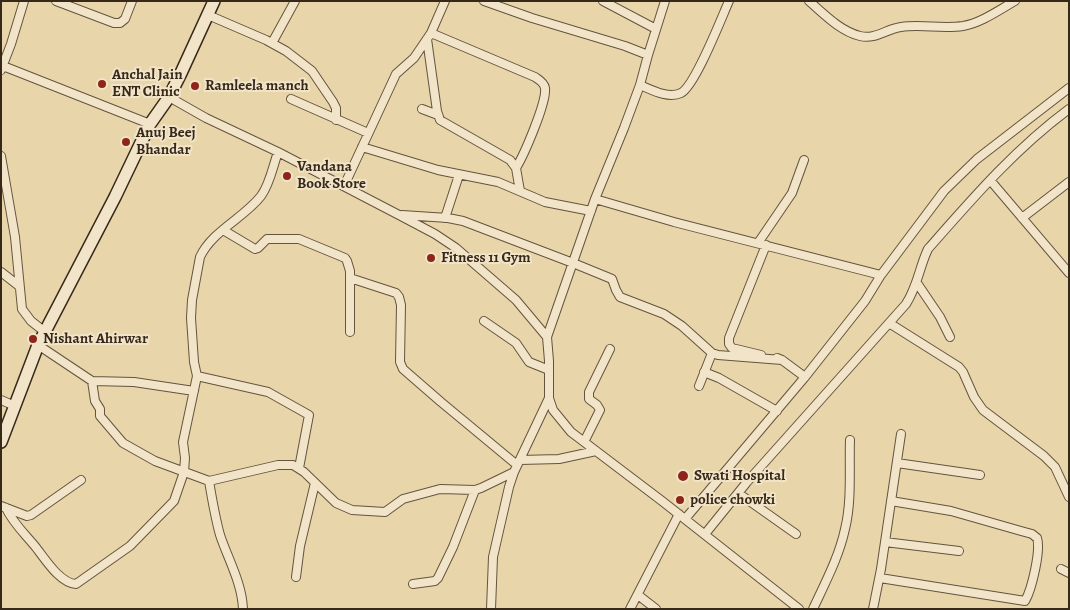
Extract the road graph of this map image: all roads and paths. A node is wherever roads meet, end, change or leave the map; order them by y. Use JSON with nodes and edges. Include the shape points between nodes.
{"nodes":[{"id":1,"x":24,"y":1,"type":"edge"},
{"id":2,"x":56,"y":1,"type":"edge"},
{"id":3,"x":132,"y":1,"type":"edge"},
{"id":4,"x":214,"y":1,"type":"edge"},
{"id":5,"x":295,"y":1,"type":"edge"},
{"id":6,"x":445,"y":1,"type":"edge"},
{"id":7,"x":484,"y":1,"type":"edge"},
{"id":8,"x":603,"y":1,"type":"edge"},
{"id":9,"x":665,"y":1,"type":"edge"},
{"id":10,"x":729,"y":1,"type":"edge"},
{"id":11,"x":809,"y":1,"type":"edge"},
{"id":12,"x":1015,"y":1,"type":"edge"},
{"id":13,"x":208,"y":15,"type":"junction"},
{"id":14,"x":656,"y":29,"type":"junction"},
{"id":15,"x":429,"y":36,"type":"junction"},
{"id":16,"x":272,"y":43,"type":"junction"},
{"id":17,"x":648,"y":55,"type":"junction"},
{"id":18,"x":2,"y":68,"type":"edge"},
{"id":19,"x":640,"y":85,"type":"junction"},
{"id":20,"x":1069,"y":88,"type":"edge"},
{"id":21,"x":169,"y":96,"type":"junction"},
{"id":22,"x":291,"y":99,"type":"dead end"},
{"id":23,"x":422,"y":109,"type":"dead end"},
{"id":24,"x":1069,"y":109,"type":"edge"},
{"id":25,"x":438,"y":115,"type":"junction"},
{"id":26,"x":336,"y":120,"type":"junction"},
{"id":27,"x":150,"y":124,"type":"junction"},
{"id":28,"x":368,"y":133,"type":"junction"},
{"id":29,"x":362,"y":147,"type":"junction"},
{"id":30,"x":278,"y":152,"type":"junction"},
{"id":31,"x":1,"y":156,"type":"edge"},
{"id":32,"x":804,"y":160,"type":"dead end"},
{"id":33,"x":516,"y":168,"type":"junction"},
{"id":34,"x":458,"y":175,"type":"junction"},
{"id":35,"x":990,"y":180,"type":"junction"},
{"id":36,"x":344,"y":186,"type":"junction"},
{"id":37,"x":1067,"y":187,"type":"edge"},
{"id":38,"x":520,"y":191,"type":"junction"},
{"id":39,"x":595,"y":199,"type":"junction"},
{"id":40,"x":591,"y":211,"type":"junction"},
{"id":41,"x":400,"y":215,"type":"junction"},
{"id":42,"x":445,"y":218,"type":"junction"},
{"id":43,"x":1022,"y":218,"type":"junction"},
{"id":44,"x":223,"y":230,"type":"junction"},
{"id":45,"x":762,"y":244,"type":"junction"},
{"id":46,"x":573,"y":263,"type":"junction"},
{"id":47,"x":1,"y":272,"type":"edge"},
{"id":48,"x":1069,"y":273,"type":"edge"},
{"id":49,"x":881,"y":275,"type":"junction"},
{"id":50,"x":350,"y":278,"type":"junction"},
{"id":51,"x":917,"y":283,"type":"junction"},
{"id":52,"x":19,"y":286,"type":"junction"},
{"id":53,"x":484,"y":321,"type":"dead end"},
{"id":54,"x":889,"y":323,"type":"junction"},
{"id":55,"x":45,"y":332,"type":"junction"},
{"id":56,"x":350,"y":332,"type":"dead end"},
{"id":57,"x":950,"y":337,"type":"dead end"},
{"id":58,"x":547,"y":338,"type":"junction"},
{"id":59,"x":38,"y":345,"type":"junction"},
{"id":60,"x":610,"y":349,"type":"dead end"},
{"id":61,"x":712,"y":353,"type":"junction"},
{"id":62,"x":782,"y":360,"type":"junction"},
{"id":63,"x":549,"y":370,"type":"junction"},
{"id":64,"x":704,"y":372,"type":"junction"},
{"id":65,"x":197,"y":376,"type":"junction"},
{"id":66,"x":805,"y":377,"type":"junction"},
{"id":67,"x":92,"y":381,"type":"junction"},
{"id":68,"x":699,"y":386,"type":"dead end"},
{"id":69,"x":194,"y":391,"type":"junction"},
{"id":70,"x":549,"y":398,"type":"junction"},
{"id":71,"x":1,"y":400,"type":"edge"},
{"id":72,"x":16,"y":406,"type":"junction"},
{"id":73,"x":777,"y":411,"type":"junction"},
{"id":74,"x":901,"y":434,"type":"dead end"},
{"id":75,"x":850,"y":440,"type":"dead end"},
{"id":76,"x":1,"y":442,"type":"edge"},
{"id":77,"x":584,"y":442,"type":"junction"},
{"id":78,"x":596,"y":451,"type":"junction"},
{"id":79,"x":897,"y":463,"type":"junction"},
{"id":80,"x":517,"y":466,"type":"junction"},
{"id":81,"x":299,"y":468,"type":"junction"},
{"id":82,"x":184,"y":472,"type":"junction"},
{"id":83,"x":980,"y":475,"type":"dead end"},
{"id":84,"x":81,"y":480,"type":"dead end"},
{"id":85,"x":209,"y":481,"type":"junction"},
{"id":86,"x":315,"y":483,"type":"junction"},
{"id":87,"x":475,"y":490,"type":"junction"},
{"id":88,"x":738,"y":493,"type":"junction"},
{"id":89,"x":1069,"y":497,"type":"edge"},
{"id":90,"x":891,"y":502,"type":"junction"},
{"id":91,"x":4,"y":507,"type":"edge"},
{"id":92,"x":682,"y":516,"type":"junction"},
{"id":93,"x":705,"y":534,"type":"junction"},
{"id":94,"x":796,"y":534,"type":"dead end"},
{"id":95,"x":885,"y":542,"type":"junction"},
{"id":96,"x":959,"y":551,"type":"dead end"},
{"id":97,"x":1061,"y":569,"type":"dead end"},
{"id":98,"x":1069,"y":573,"type":"edge"},
{"id":99,"x":296,"y":577,"type":"dead end"},
{"id":100,"x":880,"y":578,"type":"junction"},
{"id":101,"x":414,"y":584,"type":"dead end"},
{"id":102,"x":638,"y":595,"type":"junction"},
{"id":103,"x":243,"y":609,"type":"edge"},
{"id":104,"x":491,"y":609,"type":"edge"},
{"id":105,"x":630,"y":609,"type":"edge"},
{"id":106,"x":656,"y":609,"type":"edge"},
{"id":107,"x":799,"y":609,"type":"edge"},
{"id":108,"x":813,"y":609,"type":"edge"},
{"id":109,"x":872,"y":609,"type":"edge"}],
"edges":[{"from":1,"to":18,"type":"street"},
{"from":2,"to":3,"type":"street","via":[[114,23],[124,19]]},
{"from":4,"to":13,"type":"main road"},
{"from":5,"to":16,"type":"street"},
{"from":6,"to":15,"type":"street"},
{"from":7,"to":17,"type":"street"},
{"from":8,"to":14,"type":"street"},
{"from":9,"to":14,"type":"street"},
{"from":10,"to":19,"type":"street","via":[[687,88],[681,93],[668,95]]},
{"from":11,"to":12,"type":"street","via":[[839,25],[866,37],[899,27],[962,26]]},
{"from":13,"to":16,"type":"street"},
{"from":13,"to":21,"type":"main road"},
{"from":14,"to":17,"type":"street"},
{"from":15,"to":25,"type":"street"},
{"from":15,"to":28,"type":"street","via":[[414,58],[396,74]]},
{"from":15,"to":33,"type":"street","via":[[542,82],[545,90],[539,115]]},
{"from":16,"to":26,"type":"street","via":[[312,71],[336,108]]},
{"from":17,"to":19,"type":"street"},
{"from":18,"to":27,"type":"street"},
{"from":19,"to":39,"type":"street"},
{"from":20,"to":49,"type":"street","via":[[977,159],[944,191]]},
{"from":21,"to":27,"type":"main road"},
{"from":21,"to":30,"type":"street","via":[[206,118]]},
{"from":22,"to":26,"type":"street"},
{"from":23,"to":25,"type":"street"},
{"from":24,"to":35,"type":"street","via":[[1024,146]]},
{"from":25,"to":33,"type":"street","via":[[440,120],[510,160]]},
{"from":26,"to":28,"type":"street"},
{"from":27,"to":55,"type":"main road"},
{"from":28,"to":29,"type":"street"},
{"from":29,"to":34,"type":"street"},
{"from":29,"to":36,"type":"street"},
{"from":30,"to":36,"type":"street"},
{"from":30,"to":44,"type":"street","via":[[262,195]]},
{"from":31,"to":52,"type":"street"},
{"from":32,"to":45,"type":"street","via":[[792,193]]},
{"from":33,"to":38,"type":"street"},
{"from":34,"to":38,"type":"street","via":[[498,182]]},
{"from":34,"to":42,"type":"street"},
{"from":35,"to":43,"type":"street"},
{"from":35,"to":51,"type":"street","via":[[928,249]]},
{"from":36,"to":41,"type":"street"},
{"from":37,"to":43,"type":"street"},
{"from":38,"to":40,"type":"street","via":[[552,204]]},
{"from":39,"to":40,"type":"street"},
{"from":39,"to":45,"type":"street"},
{"from":40,"to":46,"type":"street"},
{"from":41,"to":42,"type":"street"},
{"from":41,"to":58,"type":"street","via":[[435,234],[471,260],[516,300]]},
{"from":42,"to":46,"type":"street","via":[[463,221]]},
{"from":43,"to":48,"type":"street"},
{"from":44,"to":50,"type":"street","via":[[255,248],[271,238],[306,241],[345,258]]},
{"from":44,"to":65,"type":"street","via":[[203,250],[192,300],[190,318]]},
{"from":45,"to":49,"type":"street"},
{"from":45,"to":62,"type":"street","via":[[729,344],[736,350]]},
{"from":46,"to":58,"type":"street"},
{"from":46,"to":61,"type":"street","via":[[612,279],[620,297],[664,314]]},
{"from":47,"to":52,"type":"street"},
{"from":49,"to":66,"type":"street","via":[[865,301]]},
{"from":50,"to":56,"type":"street"},
{"from":50,"to":80,"type":"street","via":[[396,293],[401,305],[400,362],[403,368]]},
{"from":51,"to":54,"type":"street","via":[[906,304]]},
{"from":51,"to":57,"type":"street"},
{"from":52,"to":55,"type":"street","via":[[24,314]]},
{"from":53,"to":63,"type":"street","via":[[516,343],[529,362]]},
{"from":54,"to":88,"type":"street"},
{"from":54,"to":89,"type":"street","via":[[959,368],[983,410],[1056,468]]},
{"from":55,"to":59,"type":"main road"},
{"from":58,"to":63,"type":"street"},
{"from":59,"to":67,"type":"street"},
{"from":59,"to":72,"type":"main road"},
{"from":60,"to":77,"type":"street","via":[[589,392],[589,399],[600,410]]},
{"from":61,"to":62,"type":"street"},
{"from":61,"to":64,"type":"street"},
{"from":62,"to":66,"type":"street"},
{"from":63,"to":70,"type":"street"},
{"from":64,"to":68,"type":"street"},
{"from":64,"to":73,"type":"street"},
{"from":65,"to":69,"type":"street"},
{"from":65,"to":81,"type":"street","via":[[268,392],[309,415]]},
{"from":66,"to":73,"type":"street"},
{"from":67,"to":69,"type":"street","via":[[134,382]]},
{"from":67,"to":82,"type":"street","via":[[100,416],[124,443],[155,461]]},
{"from":69,"to":82,"type":"street","via":[[183,442]]},
{"from":70,"to":77,"type":"street","via":[[558,418]]},
{"from":70,"to":80,"type":"street"},
{"from":71,"to":72,"type":"street"},
{"from":72,"to":76,"type":"main road"},
{"from":73,"to":92,"type":"street"},
{"from":74,"to":79,"type":"street"},
{"from":75,"to":108,"type":"street","via":[[845,529],[833,566]]},
{"from":77,"to":78,"type":"street"},
{"from":78,"to":80,"type":"street"},
{"from":78,"to":92,"type":"street"},
{"from":79,"to":83,"type":"street"},
{"from":79,"to":90,"type":"street"},
{"from":80,"to":87,"type":"street"},
{"from":80,"to":104,"type":"street","via":[[493,557]]},
{"from":81,"to":85,"type":"street","via":[[278,465]]},
{"from":81,"to":86,"type":"street"},
{"from":82,"to":85,"type":"street"},
{"from":82,"to":91,"type":"street","via":[[174,500],[130,546],[76,584],[68,582],[46,563]]},
{"from":84,"to":91,"type":"street","via":[[32,515]]},
{"from":85,"to":103,"type":"street","via":[[220,534],[238,582]]},
{"from":86,"to":87,"type":"street","via":[[336,503],[360,512],[385,512],[403,499],[440,489]]},
{"from":86,"to":99,"type":"street"},
{"from":87,"to":101,"type":"street","via":[[438,578]]},
{"from":88,"to":93,"type":"street"},
{"from":88,"to":94,"type":"street"},
{"from":90,"to":95,"type":"street"},
{"from":90,"to":100,"type":"street","via":[[951,511],[1032,534],[1037,538],[1038,546],[1025,600]]},
{"from":92,"to":93,"type":"street"},
{"from":92,"to":102,"type":"street"},
{"from":93,"to":107,"type":"street"},
{"from":95,"to":96,"type":"street"},
{"from":95,"to":100,"type":"street"},
{"from":97,"to":98,"type":"street"},
{"from":100,"to":109,"type":"street"},
{"from":102,"to":105,"type":"street"},
{"from":102,"to":106,"type":"street"}]}
